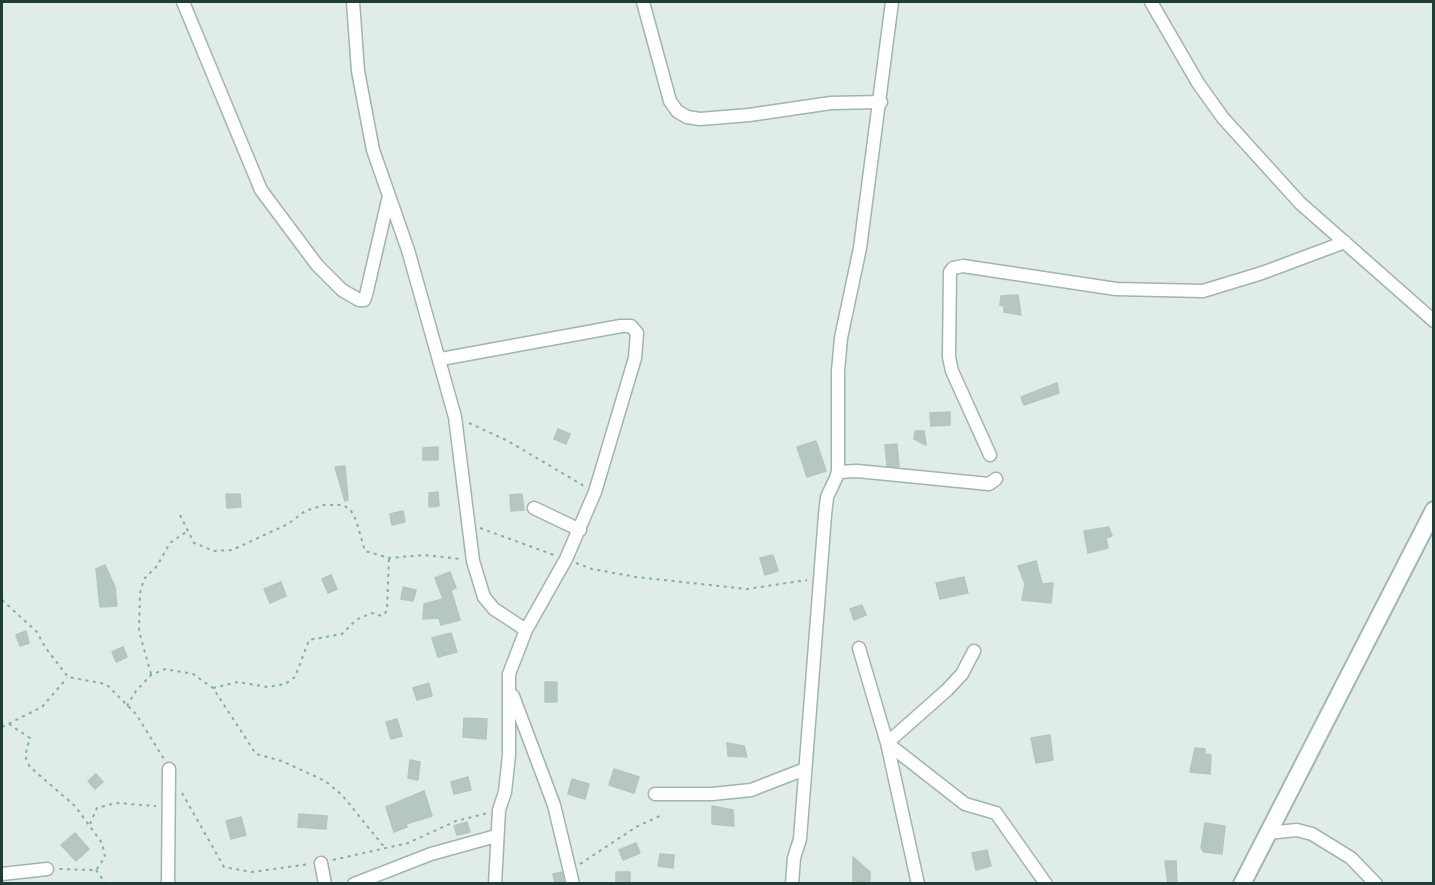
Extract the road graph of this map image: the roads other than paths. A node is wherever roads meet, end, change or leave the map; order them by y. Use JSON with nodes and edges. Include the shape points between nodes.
{"nodes":[{"id":1,"x":183,"y":2,"type":"edge"},
{"id":2,"x":352,"y":2,"type":"edge"},
{"id":3,"x":643,"y":2,"type":"edge"},
{"id":4,"x":892,"y":2,"type":"edge"},
{"id":5,"x":1151,"y":2,"type":"edge"},
{"id":6,"x":880,"y":102,"type":"junction"},
{"id":7,"x":388,"y":200,"type":"junction"},
{"id":8,"x":1344,"y":242,"type":"junction"},
{"id":9,"x":1434,"y":321,"type":"edge"},
{"id":10,"x":441,"y":359,"type":"junction"},
{"id":11,"x":990,"y":455,"type":"dead end"},
{"id":12,"x":838,"y":472,"type":"junction"},
{"id":13,"x":996,"y":479,"type":"dead end"},
{"id":14,"x":534,"y":508,"type":"dead end"},
{"id":15,"x":1434,"y":510,"type":"edge"},
{"id":16,"x":580,"y":530,"type":"junction"},
{"id":17,"x":526,"y":630,"type":"junction"},
{"id":18,"x":859,"y":648,"type":"dead end"},
{"id":19,"x":974,"y":651,"type":"dead end"},
{"id":20,"x":512,"y":692,"type":"junction"},
{"id":21,"x":887,"y":743,"type":"junction"},
{"id":22,"x":169,"y":769,"type":"road end"},
{"id":23,"x":806,"y":769,"type":"junction"},
{"id":24,"x":655,"y":794,"type":"dead end"},
{"id":25,"x":1267,"y":832,"type":"junction"},
{"id":26,"x":496,"y":836,"type":"junction"},
{"id":27,"x":321,"y":863,"type":"road end"},
{"id":28,"x":47,"y":869,"type":"road end"},
{"id":29,"x":2,"y":874,"type":"edge"},
{"id":30,"x":572,"y":877,"type":"edge"},
{"id":31,"x":168,"y":884,"type":"edge"},
{"id":32,"x":326,"y":884,"type":"edge"},
{"id":33,"x":354,"y":884,"type":"edge"},
{"id":34,"x":495,"y":884,"type":"edge"},
{"id":35,"x":792,"y":884,"type":"edge"},
{"id":36,"x":918,"y":884,"type":"edge"},
{"id":37,"x":1046,"y":884,"type":"edge"},
{"id":38,"x":1242,"y":884,"type":"edge"},
{"id":39,"x":1376,"y":884,"type":"edge"}],
"edges":[{"from":1,"to":7,"type":"street","via":[[261,190],[317,265],[342,290],[359,300],[366,295]]},
{"from":2,"to":7,"type":"street","via":[[358,71],[373,150]]},
{"from":3,"to":6,"type":"street","via":[[670,101],[687,117],[700,119],[831,103]]},
{"from":4,"to":6,"type":"street"},
{"from":5,"to":8,"type":"street","via":[[1223,118],[1300,203]]},
{"from":6,"to":12,"type":"street","via":[[860,248],[841,338]]},
{"from":7,"to":10,"type":"street","via":[[408,250]]},
{"from":8,"to":9,"type":"street"},
{"from":8,"to":11,"type":"street","via":[[1203,291],[1116,288],[963,266],[952,268],[950,364]]},
{"from":10,"to":16,"type":"street","via":[[632,326],[637,333],[635,358]]},
{"from":10,"to":17,"type":"street","via":[[455,417],[466,523],[484,597],[494,609]]},
{"from":12,"to":13,"type":"street","via":[[990,484]]},
{"from":12,"to":23,"type":"street","via":[[827,497]]},
{"from":14,"to":16,"type":"street"},
{"from":15,"to":25,"type":"main road"},
{"from":16,"to":17,"type":"street"},
{"from":17,"to":20,"type":"street","via":[[509,674]]},
{"from":18,"to":21,"type":"street"},
{"from":19,"to":21,"type":"street","via":[[962,674],[947,690]]},
{"from":20,"to":26,"type":"street","via":[[507,780]]},
{"from":20,"to":30,"type":"street","via":[[551,797]]},
{"from":21,"to":36,"type":"street"},
{"from":21,"to":37,"type":"street","via":[[965,804],[996,813]]},
{"from":22,"to":31,"type":"street"},
{"from":23,"to":24,"type":"street","via":[[750,790]]},
{"from":23,"to":35,"type":"street"},
{"from":25,"to":38,"type":"main road"},
{"from":25,"to":39,"type":"street","via":[[1312,834],[1351,858]]},
{"from":26,"to":33,"type":"street","via":[[431,854]]},
{"from":26,"to":34,"type":"street"},
{"from":27,"to":32,"type":"street"},
{"from":28,"to":29,"type":"street"}]}
